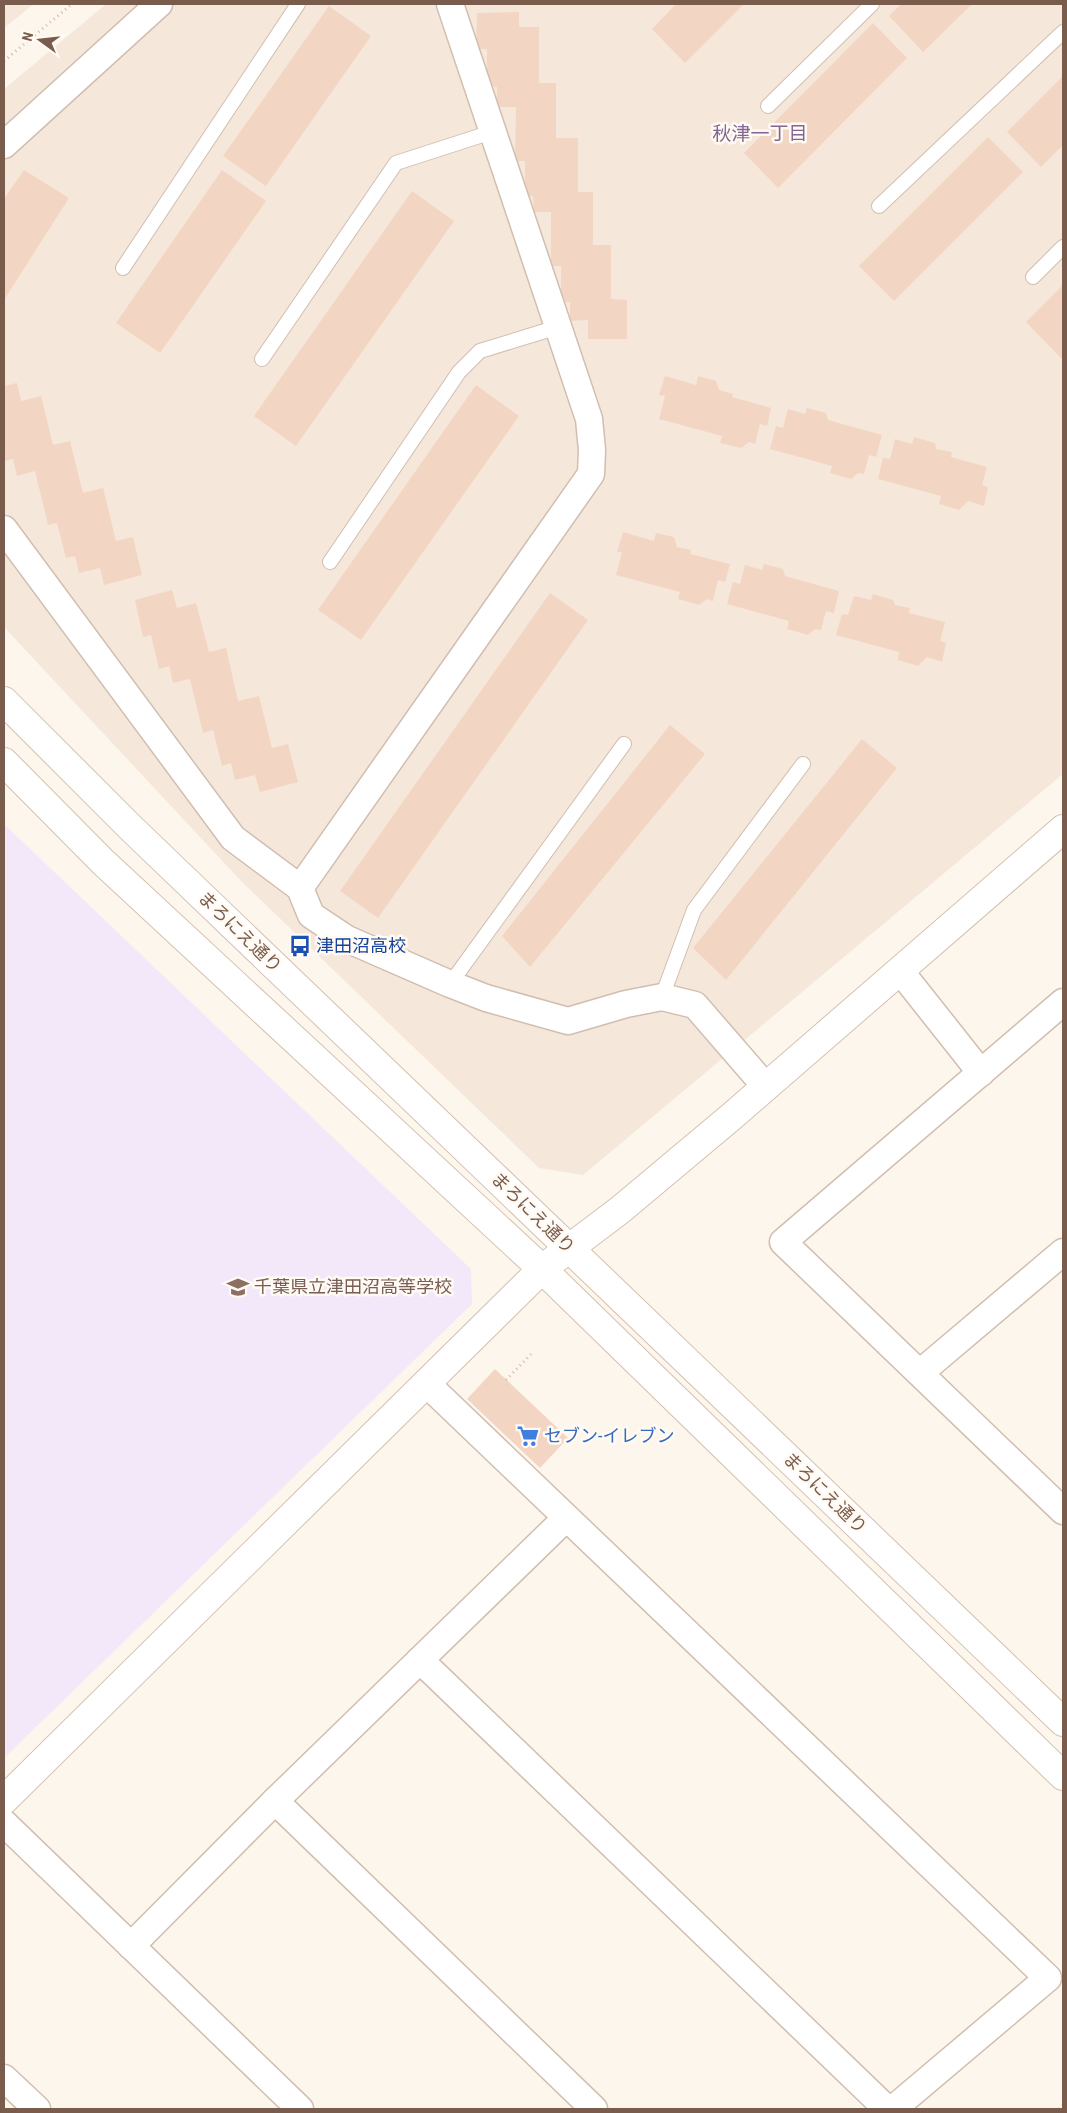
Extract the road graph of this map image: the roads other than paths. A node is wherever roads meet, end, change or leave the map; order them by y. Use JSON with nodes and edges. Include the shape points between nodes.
{"nodes":[{"id":1,"x":159,"y":4,"type":"edge"},
{"id":2,"x":298,"y":4,"type":"edge"},
{"id":3,"x":450,"y":4,"type":"edge"},
{"id":4,"x":872,"y":4,"type":"edge"},
{"id":5,"x":1063,"y":32,"type":"edge"},
{"id":6,"x":768,"y":106,"type":"dead end"},
{"id":7,"x":492,"y":132,"type":"junction"},
{"id":8,"x":4,"y":145,"type":"edge"},
{"id":9,"x":880,"y":206,"type":"dead end"},
{"id":10,"x":1063,"y":247,"type":"edge"},
{"id":11,"x":124,"y":268,"type":"dead end"},
{"id":12,"x":1033,"y":278,"type":"dead end"},
{"id":13,"x":558,"y":327,"type":"junction"},
{"id":14,"x":262,"y":359,"type":"dead end"},
{"id":15,"x":4,"y":529,"type":"edge"},
{"id":16,"x":330,"y":562,"type":"dead end"},
{"id":17,"x":4,"y":701,"type":"edge"},
{"id":18,"x":624,"y":744,"type":"dead end"},
{"id":19,"x":4,"y":762,"type":"edge"},
{"id":20,"x":803,"y":764,"type":"dead end"},
{"id":21,"x":1063,"y":829,"type":"edge"},
{"id":22,"x":300,"y":888,"type":"junction"},
{"id":23,"x":900,"y":972,"type":"junction"},
{"id":24,"x":450,"y":984,"type":"junction"},
{"id":25,"x":662,"y":997,"type":"junction"},
{"id":26,"x":1063,"y":1002,"type":"edge"},
{"id":27,"x":981,"y":1073,"type":"junction"},
{"id":28,"x":766,"y":1087,"type":"junction"},
{"id":29,"x":570,"y":1249,"type":"junction"},
{"id":30,"x":1063,"y":1252,"type":"edge"},
{"id":31,"x":542,"y":1268,"type":"junction"},
{"id":32,"x":921,"y":1372,"type":"junction"},
{"id":33,"x":427,"y":1384,"type":"junction"},
{"id":34,"x":1058,"y":1496,"type":"edge"},
{"id":35,"x":565,"y":1519,"type":"junction"},
{"id":36,"x":420,"y":1660,"type":"junction"},
{"id":37,"x":1063,"y":1722,"type":"edge"},
{"id":38,"x":1063,"y":1776,"type":"edge"},
{"id":39,"x":4,"y":1800,"type":"edge"},
{"id":40,"x":275,"y":1801,"type":"junction"},
{"id":41,"x":4,"y":1823,"type":"edge"},
{"id":42,"x":130,"y":1946,"type":"junction"},
{"id":43,"x":4,"y":2078,"type":"edge"},
{"id":44,"x":37,"y":2109,"type":"edge"},
{"id":45,"x":300,"y":2109,"type":"edge"},
{"id":46,"x":594,"y":2109,"type":"edge"},
{"id":47,"x":887,"y":2109,"type":"edge"},
{"id":48,"x":893,"y":2109,"type":"edge"}],
"edges":[{"from":1,"to":8,"type":"street"},
{"from":2,"to":11,"type":"lane"},
{"from":3,"to":7,"type":"street"},
{"from":4,"to":6,"type":"lane"},
{"from":5,"to":9,"type":"lane"},
{"from":7,"to":13,"type":"street"},
{"from":7,"to":14,"type":"lane","via":[[396,163]]},
{"from":10,"to":12,"type":"lane"},
{"from":13,"to":16,"type":"lane","via":[[480,351],[459,372]]},
{"from":13,"to":22,"type":"street","via":[[589,419],[590,474]]},
{"from":15,"to":22,"type":"street","via":[[233,838]]},
{"from":17,"to":29,"type":"street","name":"まろにえ通り","via":[[132,829]]},
{"from":18,"to":24,"type":"lane"},
{"from":19,"to":31,"type":"street","name":"まろにえ通り","via":[[103,862]]},
{"from":20,"to":25,"type":"lane","via":[[694,910]]},
{"from":21,"to":23,"type":"street"},
{"from":22,"to":24,"type":"street","via":[[312,915],[346,939]]},
{"from":23,"to":27,"type":"street"},
{"from":23,"to":28,"type":"street"},
{"from":24,"to":25,"type":"street","via":[[486,998],[568,1021]]},
{"from":25,"to":28,"type":"street","via":[[695,1005]]},
{"from":26,"to":27,"type":"street"},
{"from":27,"to":32,"type":"street","via":[[783,1242]]},
{"from":28,"to":29,"type":"street"},
{"from":29,"to":31,"type":"street"},
{"from":29,"to":37,"type":"street","name":"まろにえ通り"},
{"from":30,"to":32,"type":"street"},
{"from":31,"to":33,"type":"street"},
{"from":31,"to":38,"type":"street","name":"まろにえ通り"},
{"from":32,"to":34,"type":"street"},
{"from":33,"to":35,"type":"street"},
{"from":33,"to":39,"type":"street"},
{"from":35,"to":36,"type":"street"},
{"from":35,"to":48,"type":"street","via":[[1048,1978]]},
{"from":36,"to":40,"type":"street"},
{"from":36,"to":47,"type":"street"},
{"from":40,"to":42,"type":"street"},
{"from":40,"to":46,"type":"street"},
{"from":41,"to":42,"type":"street"},
{"from":42,"to":45,"type":"street"},
{"from":43,"to":44,"type":"street"}]}
